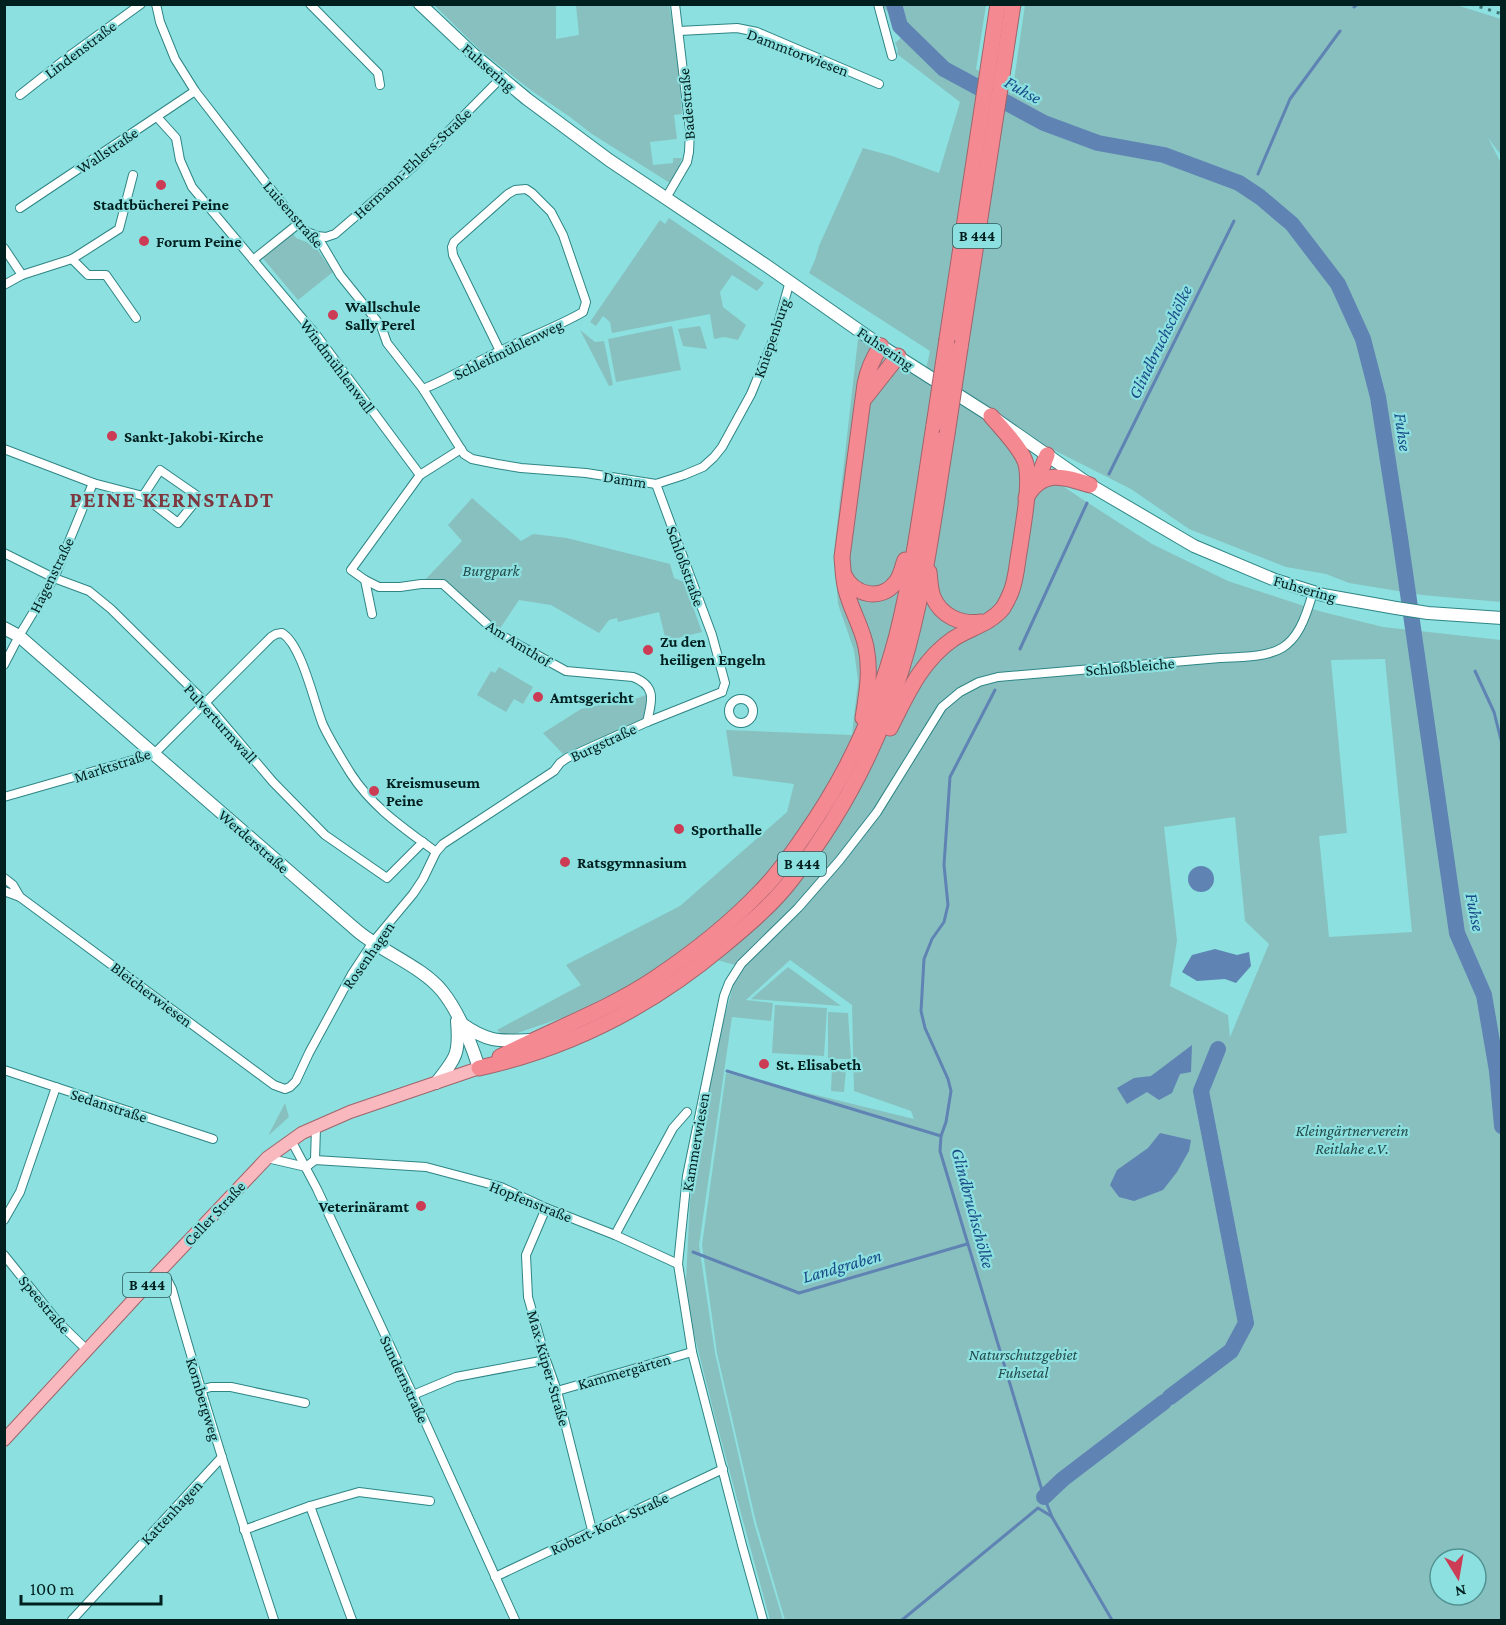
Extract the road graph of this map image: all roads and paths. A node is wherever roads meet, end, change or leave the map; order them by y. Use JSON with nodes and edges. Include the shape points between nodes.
{"nodes":[{"id":1,"x":141,"y":4,"type":"edge"},
{"id":2,"x":156,"y":4,"type":"edge"},
{"id":3,"x":310,"y":4,"type":"edge"},
{"id":4,"x":420,"y":4,"type":"edge"},
{"id":5,"x":675,"y":4,"type":"edge"},
{"id":6,"x":878,"y":4,"type":"edge"},
{"id":7,"x":998,"y":4,"type":"edge"},
{"id":8,"x":1013,"y":4,"type":"edge"},
{"id":9,"x":679,"y":31,"type":"junction"},
{"id":10,"x":1000,"y":41,"type":"junction"},
{"id":11,"x":892,"y":56,"type":"dead end"},
{"id":12,"x":501,"y":78,"type":"junction"},
{"id":13,"x":879,"y":84,"type":"dead end"},
{"id":14,"x":380,"y":85,"type":"dead end"},
{"id":15,"x":195,"y":91,"type":"junction"},
{"id":16,"x":20,"y":95,"type":"dead end"},
{"id":17,"x":157,"y":117,"type":"junction"},
{"id":18,"x":133,"y":176,"type":"dead end"},
{"id":19,"x":666,"y":198,"type":"junction"},
{"id":20,"x":20,"y":208,"type":"dead end"},
{"id":21,"x":298,"y":224,"type":"junction"},
{"id":22,"x":317,"y":236,"type":"junction"},
{"id":23,"x":4,"y":248,"type":"edge"},
{"id":24,"x":72,"y":259,"type":"junction"},
{"id":25,"x":253,"y":260,"type":"junction"},
{"id":26,"x":22,"y":275,"type":"junction"},
{"id":27,"x":4,"y":285,"type":"edge"},
{"id":28,"x":788,"y":287,"type":"junction"},
{"id":29,"x":136,"y":318,"type":"dead end"},
{"id":30,"x":881,"y":346,"type":"junction"},
{"id":31,"x":500,"y":351,"type":"junction"},
{"id":32,"x":898,"y":356,"type":"junction"},
{"id":33,"x":423,"y":389,"type":"junction"},
{"id":34,"x":751,"y":394,"type":"joint"},
{"id":35,"x":864,"y":399,"type":"junction"},
{"id":36,"x":992,"y":416,"type":"junction"},
{"id":37,"x":940,"y":430,"type":"junction"},
{"id":38,"x":4,"y":449,"type":"edge"},
{"id":39,"x":461,"y":449,"type":"junction"},
{"id":40,"x":1047,"y":455,"type":"junction"},
{"id":41,"x":420,"y":475,"type":"junction"},
{"id":42,"x":93,"y":483,"type":"junction"},
{"id":43,"x":656,"y":484,"type":"junction"},
{"id":44,"x":1090,"y":484,"type":"junction"},
{"id":45,"x":1029,"y":486,"type":"junction"},
{"id":46,"x":143,"y":496,"type":"junction"},
{"id":47,"x":917,"y":536,"type":"junction"},
{"id":48,"x":4,"y":553,"type":"edge"},
{"id":49,"x":928,"y":555,"type":"junction"},
{"id":50,"x":843,"y":569,"type":"junction"},
{"id":51,"x":54,"y":579,"type":"junction"},
{"id":52,"x":364,"y":580,"type":"junction"},
{"id":53,"x":1313,"y":592,"type":"junction"},
{"id":54,"x":372,"y":614,"type":"dead end"},
{"id":55,"x":993,"y":618,"type":"junction"},
{"id":56,"x":1502,"y":618,"type":"edge"},
{"id":57,"x":4,"y":628,"type":"edge"},
{"id":58,"x":19,"y":636,"type":"junction"},
{"id":59,"x":4,"y":665,"type":"edge"},
{"id":60,"x":724,"y":688,"type":"junction"},
{"id":61,"x":205,"y":702,"type":"junction"},
{"id":62,"x":732,"y":702,"type":"dead end"},
{"id":63,"x":647,"y":722,"type":"junction"},
{"id":64,"x":928,"y":727,"type":"joint"},
{"id":65,"x":866,"y":744,"type":"junction"},
{"id":66,"x":153,"y":754,"type":"junction"},
{"id":67,"x":4,"y":797,"type":"edge"},
{"id":68,"x":463,"y":830,"type":"joint"},
{"id":69,"x":423,"y":842,"type":"junction"},
{"id":70,"x":436,"y":852,"type":"junction"},
{"id":71,"x":4,"y":878,"type":"edge"},
{"id":72,"x":4,"y":891,"type":"edge"},
{"id":73,"x":20,"y":897,"type":"junction"},
{"id":74,"x":374,"y":942,"type":"junction"},
{"id":75,"x":459,"y":1019,"type":"junction"},
{"id":76,"x":534,"y":1039,"type":"junction"},
{"id":77,"x":479,"y":1068,"type":"junction"},
{"id":78,"x":4,"y":1070,"type":"edge"},
{"id":79,"x":436,"y":1083,"type":"junction"},
{"id":80,"x":56,"y":1087,"type":"junction"},
{"id":81,"x":285,"y":1089,"type":"joint"},
{"id":82,"x":687,"y":1112,"type":"dead end"},
{"id":83,"x":316,"y":1127,"type":"junction"},
{"id":84,"x":213,"y":1139,"type":"dead end"},
{"id":85,"x":291,"y":1140,"type":"junction"},
{"id":86,"x":267,"y":1158,"type":"junction"},
{"id":87,"x":315,"y":1161,"type":"junction"},
{"id":88,"x":306,"y":1167,"type":"junction"},
{"id":89,"x":546,"y":1208,"type":"junction"},
{"id":90,"x":4,"y":1220,"type":"edge"},
{"id":91,"x":615,"y":1235,"type":"junction"},
{"id":92,"x":4,"y":1255,"type":"edge"},
{"id":93,"x":678,"y":1264,"type":"junction"},
{"id":94,"x":159,"y":1272,"type":"junction"},
{"id":95,"x":87,"y":1350,"type":"junction"},
{"id":96,"x":692,"y":1352,"type":"junction"},
{"id":97,"x":546,"y":1360,"type":"junction"},
{"id":98,"x":200,"y":1390,"type":"junction"},
{"id":99,"x":557,"y":1391,"type":"junction"},
{"id":100,"x":413,"y":1395,"type":"junction"},
{"id":101,"x":305,"y":1403,"type":"dead end"},
{"id":102,"x":4,"y":1440,"type":"edge"},
{"id":103,"x":222,"y":1457,"type":"junction"},
{"id":104,"x":723,"y":1469,"type":"junction"},
{"id":105,"x":430,"y":1501,"type":"dead end"},
{"id":106,"x":310,"y":1506,"type":"junction"},
{"id":107,"x":244,"y":1530,"type":"junction"},
{"id":108,"x":592,"y":1530,"type":"junction"},
{"id":109,"x":495,"y":1577,"type":"junction"},
{"id":110,"x":72,"y":1620,"type":"edge"},
{"id":111,"x":274,"y":1620,"type":"edge"},
{"id":112,"x":352,"y":1620,"type":"edge"},
{"id":113,"x":514,"y":1620,"type":"edge"},
{"id":114,"x":763,"y":1620,"type":"edge"}],
"edges":[{"from":1,"to":16,"type":"street","name":"Lindenstraße"},
{"from":2,"to":15,"type":"street","name":"Luisenstraße","via":[[175,59]]},
{"from":3,"to":14,"type":"street","via":[[378,73]]},
{"from":4,"to":12,"type":"street","name":"Fuhsering"},
{"from":5,"to":9,"type":"street","name":"Badestraße"},
{"from":6,"to":11,"type":"street"},
{"from":7,"to":10,"type":"highway","number":"B 444"},
{"from":8,"to":10,"type":"highway","number":"B 444"},
{"from":9,"to":13,"type":"street","name":"Dammtorwiesen","via":[[737,28],[757,32]]},
{"from":9,"to":19,"type":"street","name":"Badestraße","via":[[689,152]]},
{"from":10,"to":37,"type":"highway","number":"B 444","bridge":true},
{"from":12,"to":19,"type":"street","name":"Fuhsering"},
{"from":12,"to":22,"type":"street","name":"Hermann-Ehlers-Straße","via":[[396,182],[335,234]]},
{"from":15,"to":17,"type":"street","name":"Wallstraße"},
{"from":15,"to":21,"type":"street","name":"Luisenstraße"},
{"from":17,"to":20,"type":"street","name":"Wallstraße"},
{"from":17,"to":25,"type":"street","name":"Windmühlenwall","via":[[176,138],[192,188]]},
{"from":18,"to":24,"type":"street","via":[[119,229]]},
{"from":19,"to":28,"type":"street","name":"Fuhsering"},
{"from":21,"to":22,"type":"street","name":"Luisenstraße"},
{"from":21,"to":25,"type":"street"},
{"from":22,"to":33,"type":"street","name":"Luisenstraße","via":[[340,275],[381,326],[387,343]]},
{"from":23,"to":26,"type":"street"},
{"from":24,"to":26,"type":"street"},
{"from":24,"to":29,"type":"street","via":[[88,275],[106,274]]},
{"from":25,"to":41,"type":"street","name":"Windmühlenwall","via":[[317,336]]},
{"from":26,"to":27,"type":"street"},
{"from":28,"to":30,"type":"street","name":"Fuhsering"},
{"from":28,"to":34,"type":"street","name":"Kniepenburg","via":[[774,338]]},
{"from":30,"to":32,"type":"street","name":"Fuhsering"},
{"from":30,"to":35,"type":"highway","via":[[868,371]]},
{"from":31,"to":31,"type":"street","name":"Schleifmühlenweg","via":[[583,312],[586,302],[551,212],[526,189],[508,194],[452,247]]},
{"from":31,"to":33,"type":"street","name":"Schleifmühlenweg"},
{"from":32,"to":35,"type":"highway"},
{"from":32,"to":36,"type":"street","name":"Fuhsering"},
{"from":33,"to":39,"type":"street","name":"Luisenstraße"},
{"from":34,"to":43,"type":"street","name":"Damm","via":[[714,457],[703,467]]},
{"from":35,"to":50,"type":"highway","via":[[843,544]]},
{"from":36,"to":40,"type":"street","name":"Fuhsering"},
{"from":36,"to":45,"type":"highway","via":[[1022,454]]},
{"from":37,"to":47,"type":"highway","number":"B 444"},
{"from":37,"to":49,"type":"highway","number":"B 444"},
{"from":38,"to":42,"type":"street"},
{"from":39,"to":41,"type":"street"},
{"from":39,"to":43,"type":"street","name":"Damm","via":[[472,459],[521,468],[586,472]]},
{"from":40,"to":44,"type":"street","name":"Fuhsering"},
{"from":40,"to":45,"type":"highway","via":[[1033,464]]},
{"from":41,"to":52,"type":"street","name":"Am Amthof","via":[[351,570]]},
{"from":42,"to":46,"type":"street"},
{"from":42,"to":51,"type":"street","name":"Hagenstraße"},
{"from":43,"to":60,"type":"street","name":"Schloßstraße","via":[[712,636]]},
{"from":44,"to":45,"type":"highway","via":[[1058,476]]},
{"from":44,"to":53,"type":"street","name":"Fuhsering","via":[[1194,546]]},
{"from":45,"to":55,"type":"highway","via":[[1013,586]]},
{"from":46,"to":46,"type":"street","via":[[178,523],[199,497],[160,470]]},
{"from":47,"to":50,"type":"highway","via":[[897,580],[882,592],[869,594],[857,590],[847,581]]},
{"from":47,"to":65,"type":"highway","number":"B 444","via":[[897,635]]},
{"from":48,"to":51,"type":"street","name":"Pulverturmwall"},
{"from":49,"to":55,"type":"highway","via":[[931,590],[941,610],[967,623]]},
{"from":49,"to":65,"type":"highway","number":"B 444","via":[[901,671],[888,709]]},
{"from":50,"to":65,"type":"highway","via":[[846,591],[868,657]]},
{"from":51,"to":58,"type":"street","name":"Hagenstraße"},
{"from":51,"to":61,"type":"street","name":"Pulverturmwall","via":[[89,591]]},
{"from":52,"to":54,"type":"street"},
{"from":52,"to":63,"type":"street","name":"Am Amthof","via":[[379,587],[443,584],[497,633],[566,671],[641,680],[650,689]]},
{"from":53,"to":56,"type":"street","name":"Fuhsering","via":[[1428,613]]},
{"from":53,"to":64,"type":"street","name":"Schloßbleiche","via":[[1298,633],[1276,652],[998,677],[960,692],[942,707]]},
{"from":55,"to":65,"type":"highway","via":[[951,640],[928,661],[884,738]]},
{"from":57,"to":58,"type":"street","name":"Werderstraße"},
{"from":58,"to":59,"type":"street","name":"Hagenstraße"},
{"from":58,"to":66,"type":"street","name":"Werderstraße"},
{"from":60,"to":62,"type":"street"},
{"from":60,"to":63,"type":"street","name":"Burgstraße"},
{"from":61,"to":66,"type":"street","name":"Marktstraße"},
{"from":61,"to":69,"type":"street","name":"Pulverturmwall","via":[[273,782],[325,835],[387,878]]},
{"from":61,"to":69,"type":"street","name":"Marktstraße","via":[[271,638],[282,633],[290,640],[307,676],[322,723],[353,776],[375,805]]},
{"from":63,"to":68,"type":"street","name":"Burgstraße","via":[[567,758],[554,771]]},
{"from":64,"to":93,"type":"street","name":"Kammerwiesen","via":[[877,812],[839,861],[741,964],[729,983],[687,1176]]},
{"from":65,"to":76,"type":"highway","number":"B 444","via":[[784,865],[729,922],[652,980],[580,1020]]},
{"from":65,"to":77,"type":"highway","number":"B 444","via":[[858,777],[791,880],[751,922],[706,960],[661,993],[581,1036]]},
{"from":66,"to":67,"type":"street","name":"Marktstraße"},
{"from":66,"to":74,"type":"street","name":"Werderstraße"},
{"from":68,"to":70,"type":"street","name":"Rosenhagen"},
{"from":69,"to":70,"type":"street"},
{"from":70,"to":74,"type":"street","name":"Rosenhagen","via":[[413,894]]},
{"from":71,"to":73,"type":"street","name":"Bleicherwiesen"},
{"from":72,"to":73,"type":"street","name":"Bleicherwiesen"},
{"from":73,"to":81,"type":"street","name":"Bleicherwiesen","via":[[274,1085]]},
{"from":74,"to":75,"type":"street","name":"Werderstraße","via":[[431,979]]},
{"from":74,"to":81,"type":"street","name":"Rosenhagen","via":[[352,974],[296,1081]]},
{"from":75,"to":76,"type":"street","via":[[487,1039]]},
{"from":75,"to":77,"type":"street","name":"Werderstraße"},
{"from":75,"to":79,"type":"street","via":[[456,1053]]},
{"from":76,"to":77,"type":"highway","number":"B 444"},
{"from":77,"to":79,"type":"main road","name":"Celler Straße","number":"B 444"},
{"from":78,"to":80,"type":"street","name":"Sedanstraße"},
{"from":79,"to":83,"type":"main road","name":"Celler Straße","number":"B 444","via":[[364,1106]]},
{"from":80,"to":84,"type":"street","name":"Sedanstraße"},
{"from":80,"to":90,"type":"street","via":[[20,1192]]},
{"from":82,"to":91,"type":"street","name":"Kammerwiesen","via":[[673,1128]]},
{"from":83,"to":85,"type":"main road","name":"Celler Straße","number":"B 444"},
{"from":83,"to":87,"type":"street"},
{"from":85,"to":86,"type":"main road","name":"Celler Straße","number":"B 444"},
{"from":85,"to":88,"type":"street","name":"Sundernstraße"},
{"from":86,"to":88,"type":"street"},
{"from":86,"to":94,"type":"main road","name":"Celler Straße","number":"B 444"},
{"from":87,"to":88,"type":"street"},
{"from":87,"to":89,"type":"street","name":"Hopfenstraße","via":[[426,1167],[501,1187]]},
{"from":88,"to":100,"type":"street","name":"Sundernstraße"},
{"from":89,"to":91,"type":"street","name":"Hopfenstraße"},
{"from":89,"to":97,"type":"street","name":"Max-Küper-Straße","via":[[526,1255],[528,1297]]},
{"from":91,"to":93,"type":"street","name":"Hopfenstraße"},
{"from":92,"to":95,"type":"street","name":"Speestraße","via":[[58,1322]]},
{"from":93,"to":96,"type":"street","name":"Kammerwiesen"},
{"from":94,"to":95,"type":"main road","name":"Celler Straße","number":"B 444"},
{"from":94,"to":98,"type":"street","name":"Kornbergweg","via":[[172,1289]]},
{"from":95,"to":102,"type":"main road","name":"Celler Straße","number":"B 444"},
{"from":96,"to":99,"type":"street","name":"Kammergärten"},
{"from":96,"to":104,"type":"street","name":"Kammerwiesen"},
{"from":97,"to":99,"type":"street","name":"Max-Küper-Straße"},
{"from":97,"to":100,"type":"street","via":[[456,1377]]},
{"from":98,"to":101,"type":"street","via":[[231,1387]]},
{"from":98,"to":103,"type":"street","name":"Kornbergweg"},
{"from":99,"to":108,"type":"street","name":"Max-Küper-Straße"},
{"from":100,"to":109,"type":"street","name":"Sundernstraße"},
{"from":103,"to":107,"type":"street","name":"Kornbergweg"},
{"from":103,"to":110,"type":"street","name":"Kattenhagen"},
{"from":104,"to":108,"type":"street","name":"Robert-Koch-Straße"},
{"from":104,"to":114,"type":"street","name":"Kammerwiesen"},
{"from":105,"to":106,"type":"street","via":[[359,1492]]},
{"from":106,"to":107,"type":"street"},
{"from":106,"to":112,"type":"street"},
{"from":107,"to":111,"type":"street","name":"Kornbergweg"},
{"from":108,"to":109,"type":"street","name":"Robert-Koch-Straße"},
{"from":109,"to":113,"type":"street","name":"Sundernstraße"}]}
